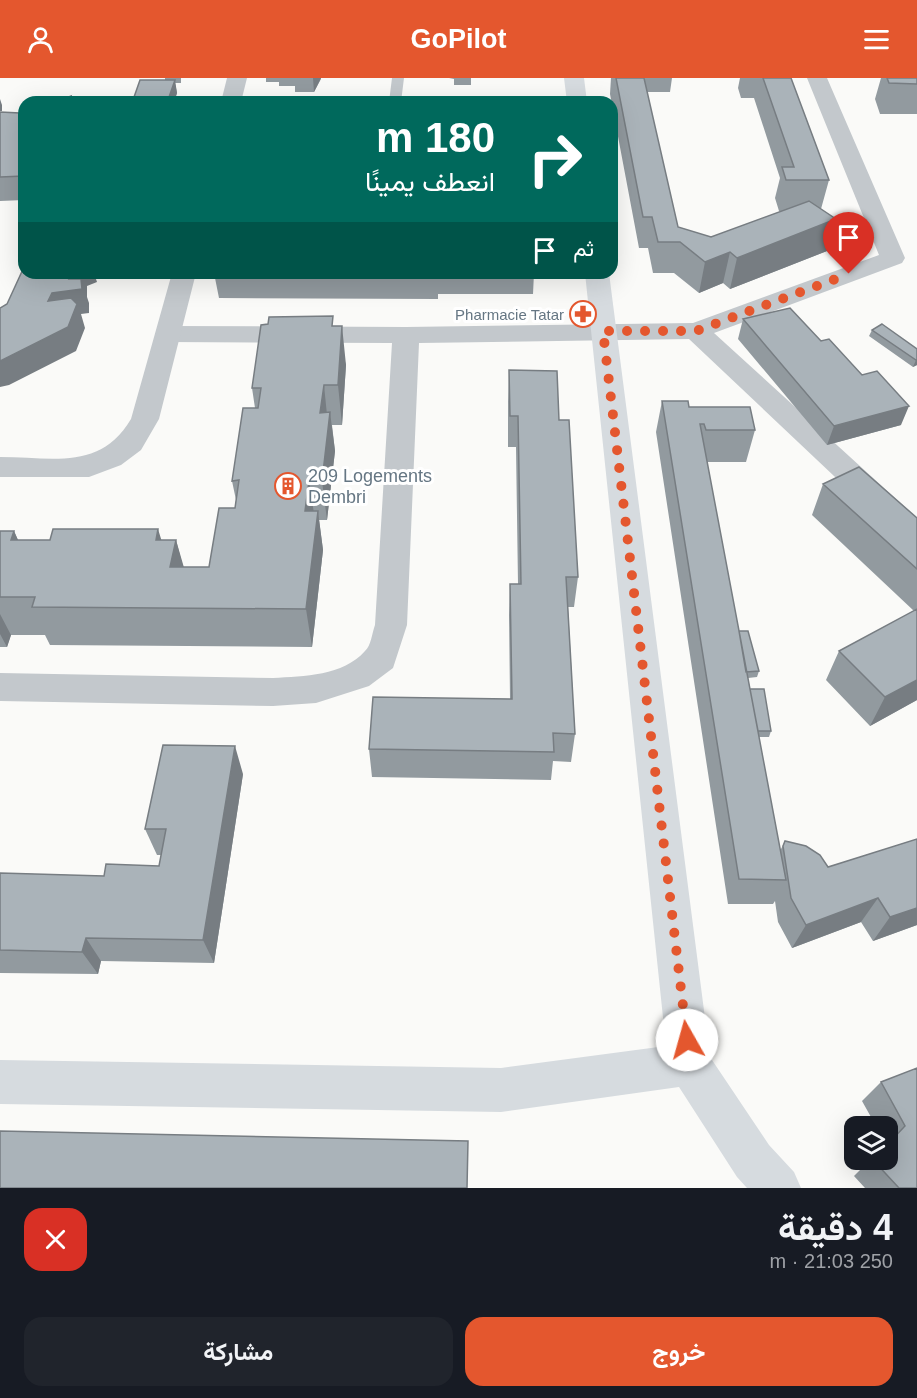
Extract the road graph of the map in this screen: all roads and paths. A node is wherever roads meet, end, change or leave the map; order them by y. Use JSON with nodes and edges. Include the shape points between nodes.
{"nodes":[{"id":1,"x":237,"y":78,"type":"edge"},
{"id":2,"x":398,"y":78,"type":"edge"},
{"id":3,"x":574,"y":78,"type":"edge"},
{"id":4,"x":818,"y":78,"type":"edge"},
{"id":5,"x":232,"y":96,"type":"edge"},
{"id":6,"x":396,"y":96,"type":"edge"},
{"id":7,"x":576,"y":96,"type":"edge"},
{"id":8,"x":182,"y":279,"type":"edge"},
{"id":9,"x":598,"y":279,"type":"edge"},
{"id":10,"x":603,"y":331,"type":"junction"},
{"id":11,"x":696,"y":331,"type":"junction"},
{"id":12,"x":168,"y":334,"type":"junction"},
{"id":13,"x":406,"y":334,"type":"junction"},
{"id":14,"x":0,"y":467,"type":"edge"},
{"id":15,"x":917,"y":536,"type":"edge"},
{"id":16,"x":0,"y":687,"type":"edge"},
{"id":17,"x":689,"y":1064,"type":"junction"},
{"id":18,"x":0,"y":1082,"type":"edge"},
{"id":19,"x":778,"y":1188,"type":"edge"}],
"edges":[{"from":1,"to":5,"type":"street"},
{"from":2,"to":6,"type":"lane"},
{"from":3,"to":7,"type":"main road"},
{"from":4,"to":11,"type":"street","via":[[893,258]]},
{"from":8,"to":12,"type":"street"},
{"from":9,"to":10,"type":"main road"},
{"from":10,"to":11,"type":"street"},
{"from":10,"to":13,"type":"street"},
{"from":10,"to":17,"type":"main road"},
{"from":11,"to":15,"type":"street"},
{"from":12,"to":13,"type":"street"},
{"from":12,"to":14,"type":"street","via":[[145,419],[131,443],[111,458],[89,467]]},
{"from":13,"to":16,"type":"street","via":[[391,625],[381,658],[357,676],[316,689],[273,692]]},
{"from":17,"to":18,"type":"main road","via":[[501,1090]]},
{"from":17,"to":19,"type":"main road","via":[[753,1161]]}]}
